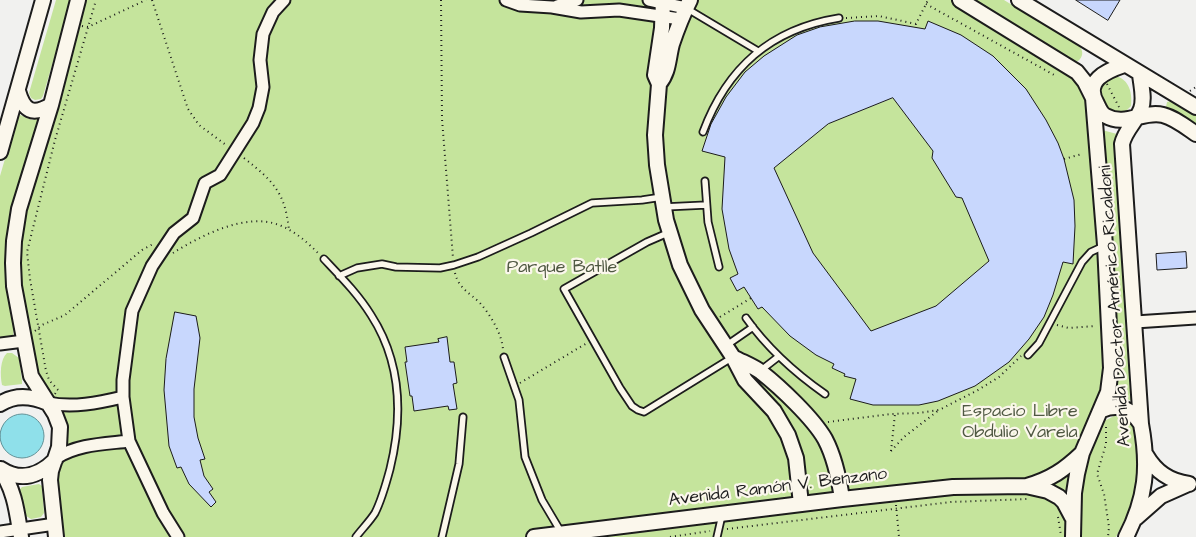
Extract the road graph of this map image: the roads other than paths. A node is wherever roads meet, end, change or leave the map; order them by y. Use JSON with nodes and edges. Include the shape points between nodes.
{"nodes":[{"id":1,"x":43,"y":0,"type":"edge"},
{"id":2,"x":78,"y":0,"type":"edge"},
{"id":3,"x":284,"y":0,"type":"edge"},
{"id":4,"x":506,"y":0,"type":"edge"},
{"id":5,"x":577,"y":0,"type":"edge"},
{"id":6,"x":960,"y":0,"type":"edge"},
{"id":7,"x":1019,"y":0,"type":"edge"},
{"id":8,"x":659,"y":5,"type":"edge"},
{"id":9,"x":552,"y":6,"type":"junction"},
{"id":10,"x":685,"y":9,"type":"edge"},
{"id":11,"x":839,"y":18,"type":"road end"},
{"id":12,"x":758,"y":51,"type":"junction"},
{"id":13,"x":1124,"y":65,"type":"junction"},
{"id":14,"x":1140,"y":74,"type":"junction"},
{"id":15,"x":659,"y":84,"type":"junction"},
{"id":16,"x":18,"y":91,"type":"junction"},
{"id":17,"x":1093,"y":98,"type":"junction"},
{"id":18,"x":51,"y":105,"type":"junction"},
{"id":19,"x":1196,"y":107,"type":"edge"},
{"id":20,"x":1136,"y":118,"type":"junction"},
{"id":21,"x":703,"y":132,"type":"dead end"},
{"id":22,"x":1196,"y":134,"type":"edge"},
{"id":23,"x":0,"y":152,"type":"edge"},
{"id":24,"x":705,"y":181,"type":"dead end"},
{"id":25,"x":663,"y":202,"type":"junction"},
{"id":26,"x":706,"y":204,"type":"junction"},
{"id":27,"x":670,"y":232,"type":"junction"},
{"id":28,"x":1105,"y":245,"type":"junction"},
{"id":29,"x":324,"y":259,"type":"road end"},
{"id":30,"x":719,"y":267,"type":"dead end"},
{"id":31,"x":339,"y":276,"type":"junction"},
{"id":32,"x":746,"y":318,"type":"dead end"},
{"id":33,"x":1196,"y":318,"type":"edge"},
{"id":34,"x":1135,"y":322,"type":"junction"},
{"id":35,"x":753,"y":328,"type":"junction"},
{"id":36,"x":24,"y":341,"type":"junction"},
{"id":37,"x":0,"y":344,"type":"edge"},
{"id":38,"x":729,"y":352,"type":"junction"},
{"id":39,"x":1028,"y":355,"type":"road end"},
{"id":40,"x":504,"y":356,"type":"road end"},
{"id":41,"x":778,"y":356,"type":"junction"},
{"id":42,"x":760,"y":371,"type":"junction"},
{"id":43,"x":826,"y":394,"type":"dead end"},
{"id":44,"x":123,"y":397,"type":"junction"},
{"id":45,"x":48,"y":403,"type":"junction"},
{"id":46,"x":0,"y":404,"type":"edge"},
{"id":47,"x":1102,"y":410,"type":"junction"},
{"id":48,"x":463,"y":417,"type":"dead end"},
{"id":49,"x":1141,"y":424,"type":"junction"},
{"id":50,"x":130,"y":441,"type":"junction"},
{"id":51,"x":1082,"y":453,"type":"junction"},
{"id":52,"x":1146,"y":455,"type":"junction"},
{"id":53,"x":56,"y":458,"type":"junction"},
{"id":54,"x":0,"y":469,"type":"edge"},
{"id":55,"x":1192,"y":483,"type":"edge"},
{"id":56,"x":1026,"y":486,"type":"junction"},
{"id":57,"x":842,"y":499,"type":"junction"},
{"id":58,"x":801,"y":504,"type":"junction"},
{"id":59,"x":722,"y":514,"type":"junction"},
{"id":60,"x":1073,"y":518,"type":"junction"},
{"id":61,"x":1136,"y":518,"type":"junction"},
{"id":62,"x":55,"y":530,"type":"edge"},
{"id":63,"x":0,"y":532,"type":"edge"},
{"id":64,"x":21,"y":533,"type":"edge"},
{"id":65,"x":562,"y":534,"type":"junction"},
{"id":66,"x":178,"y":537,"type":"edge"},
{"id":67,"x":356,"y":537,"type":"edge"},
{"id":68,"x":442,"y":537,"type":"edge"},
{"id":69,"x":534,"y":537,"type":"edge"},
{"id":70,"x":717,"y":537,"type":"edge"},
{"id":71,"x":1073,"y":537,"type":"edge"},
{"id":72,"x":1126,"y":537,"type":"edge"}],
"edges":[{"from":1,"to":16,"type":"street"},
{"from":2,"to":18,"type":"street"},
{"from":3,"to":44,"type":"street","via":[[273,12],[263,34],[260,60],[263,87],[259,108],[245,138],[220,175],[205,183],[193,218],[174,233],[148,275],[132,311]]},
{"from":4,"to":9,"type":"street","via":[[520,5]]},
{"from":5,"to":9,"type":"street"},
{"from":6,"to":17,"type":"street","name":"Avenida Doctor Américo Ricaldoni","via":[[1077,72]]},
{"from":7,"to":13,"type":"street"},
{"from":8,"to":9,"type":"street","via":[[581,12]]},
{"from":8,"to":10,"type":"street"},
{"from":8,"to":15,"type":"street","via":[[655,75]]},
{"from":10,"to":12,"type":"lane"},
{"from":10,"to":15,"type":"street","via":[[672,44],[666,76]]},
{"from":11,"to":12,"type":"lane","via":[[804,26]]},
{"from":12,"to":21,"type":"lane","via":[[730,79]]},
{"from":13,"to":14,"type":"street"},
{"from":13,"to":17,"type":"street","via":[[1100,75],[1095,82]]},
{"from":14,"to":19,"type":"street"},
{"from":14,"to":20,"type":"street","name":"Avenida Doctor Américo Ricaldoni","via":[[1142,103]]},
{"from":15,"to":25,"type":"street","via":[[657,165]]},
{"from":16,"to":18,"type":"street","via":[[27,109],[43,110]]},
{"from":16,"to":23,"type":"street"},
{"from":17,"to":20,"type":"street","via":[[1106,116],[1117,120]]},
{"from":17,"to":28,"type":"street","name":"Avenida Doctor Américo Ricaldoni"},
{"from":18,"to":36,"type":"street","via":[[25,186],[14,241],[14,286]]},
{"from":20,"to":22,"type":"street","via":[[1166,115]]},
{"from":20,"to":34,"type":"street","name":"Avenida Doctor Américo Ricaldoni","via":[[1122,144]]},
{"from":24,"to":26,"type":"lane"},
{"from":25,"to":26,"type":"lane"},
{"from":25,"to":27,"type":"street"},
{"from":25,"to":31,"type":"lane","via":[[592,203],[478,257],[454,265],[440,268],[382,264],[357,268]]},
{"from":26,"to":30,"type":"lane"},
{"from":27,"to":38,"type":"street","via":[[687,281]]},
{"from":27,"to":38,"type":"lane","via":[[564,289],[607,366],[632,406],[638,410],[644,412]]},
{"from":28,"to":39,"type":"lane","via":[[1091,252],[1082,262],[1039,343]]},
{"from":28,"to":47,"type":"street","name":"Avenida Doctor Américo Ricaldoni","via":[[1111,368]]},
{"from":29,"to":31,"type":"lane"},
{"from":31,"to":67,"type":"lane","via":[[362,302],[382,337],[396,375],[399,402],[396,439],[386,485],[374,514]]},
{"from":32,"to":35,"type":"lane"},
{"from":33,"to":34,"type":"street"},
{"from":34,"to":49,"type":"street","name":"Avenida Doctor Américo Ricaldoni"},
{"from":35,"to":38,"type":"lane"},
{"from":35,"to":41,"type":"lane"},
{"from":36,"to":37,"type":"street"},
{"from":36,"to":45,"type":"street","via":[[31,376]]},
{"from":38,"to":42,"type":"street"},
{"from":38,"to":58,"type":"street","via":[[745,380],[774,410],[788,435],[796,458]]},
{"from":40,"to":65,"type":"lane","via":[[519,400],[525,457],[542,500]]},
{"from":41,"to":42,"type":"lane"},
{"from":41,"to":43,"type":"lane"},
{"from":42,"to":57,"type":"street","via":[[807,415],[824,438],[835,461]]},
{"from":44,"to":45,"type":"street","via":[[86,405]]},
{"from":44,"to":50,"type":"street"},
{"from":45,"to":46,"type":"street","via":[[18,397]]},
{"from":45,"to":53,"type":"street","via":[[60,427]]},
{"from":47,"to":49,"type":"street","via":[[1114,406],[1124,408]]},
{"from":47,"to":51,"type":"street","name":"Avenida Doctor Américo Ricaldoni"},
{"from":48,"to":68,"type":"lane","via":[[459,464]]},
{"from":49,"to":52,"type":"street","name":"Avenida Doctor Américo Ricaldoni"},
{"from":50,"to":53,"type":"street","via":[[93,444]]},
{"from":50,"to":66,"type":"street","via":[[163,513]]},
{"from":51,"to":56,"type":"street","name":"Avenida Ramón V. Benzano","via":[[1054,476]]},
{"from":51,"to":60,"type":"street","name":"Avenida Doctor Américo Ricaldoni"},
{"from":52,"to":55,"type":"street","via":[[1164,476]]},
{"from":52,"to":61,"type":"street","name":"Avenida Doctor Américo Ricaldoni","via":[[1146,473]]},
{"from":53,"to":54,"type":"street","via":[[45,469],[28,476],[8,474]]},
{"from":53,"to":62,"type":"street","via":[[50,480]]},
{"from":54,"to":64,"type":"street","via":[[16,502]]},
{"from":55,"to":61,"type":"street","via":[[1161,496]]},
{"from":56,"to":57,"type":"street","name":"Avenida Ramón V. Benzano","via":[[954,487]]},
{"from":56,"to":60,"type":"street","name":"Avenida Ramón V. Benzano","via":[[1048,490],[1059,497]]},
{"from":57,"to":58,"type":"street","name":"Avenida Ramón V. Benzano"},
{"from":58,"to":59,"type":"street","name":"Avenida Ramón V. Benzano"},
{"from":59,"to":65,"type":"street","name":"Avenida Ramón V. Benzano"},
{"from":59,"to":70,"type":"lane"},
{"from":60,"to":71,"type":"street","name":"Avenida Doctor Américo Ricaldoni"},
{"from":61,"to":72,"type":"street","name":"Avenida Doctor Américo Ricaldoni"},
{"from":62,"to":64,"type":"street"},
{"from":63,"to":64,"type":"street"},
{"from":65,"to":69,"type":"street","name":"Avenida Ramón V. Benzano"}]}
